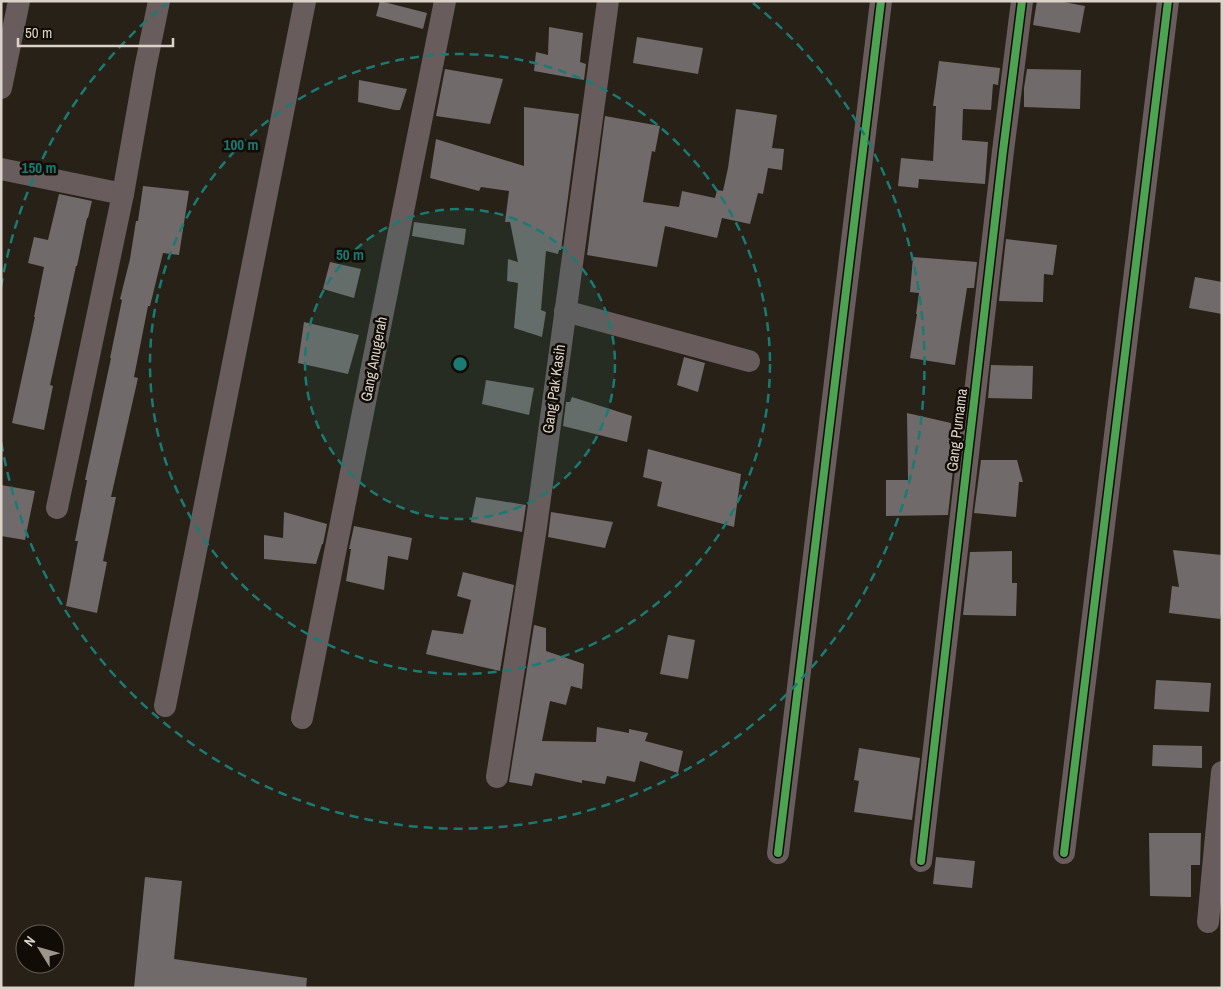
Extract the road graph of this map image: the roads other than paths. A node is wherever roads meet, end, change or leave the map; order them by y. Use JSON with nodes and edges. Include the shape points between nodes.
{"nodes":[{"id":1,"x":19,"y":1,"type":"edge"},
{"id":2,"x":159,"y":1,"type":"edge"},
{"id":3,"x":305,"y":1,"type":"edge"},
{"id":4,"x":445,"y":1,"type":"edge"},
{"id":5,"x":608,"y":1,"type":"edge"},
{"id":6,"x":881,"y":1,"type":"edge"},
{"id":7,"x":1022,"y":1,"type":"edge"},
{"id":8,"x":1168,"y":1,"type":"edge"},
{"id":9,"x":1,"y":88,"type":"edge"},
{"id":10,"x":1,"y":169,"type":"edge"},
{"id":11,"x":123,"y":194,"type":"junction"},
{"id":12,"x":565,"y":311,"type":"junction"},
{"id":13,"x":749,"y":361,"type":"dead end"},
{"id":14,"x":57,"y":508,"type":"dead end"},
{"id":15,"x":165,"y":706,"type":"dead end"},
{"id":16,"x":302,"y":718,"type":"dead end"},
{"id":17,"x":1222,"y":772,"type":"edge"},
{"id":18,"x":498,"y":777,"type":"dead end"},
{"id":19,"x":778,"y":853,"type":"dead end"},
{"id":20,"x":1064,"y":853,"type":"dead end"},
{"id":21,"x":921,"y":861,"type":"dead end"},
{"id":22,"x":1208,"y":922,"type":"dead end"}],
"edges":[{"from":1,"to":9,"type":"street"},
{"from":2,"to":11,"type":"street"},
{"from":3,"to":15,"type":"street"},
{"from":4,"to":16,"type":"street","name":"Gang Anugerah"},
{"from":5,"to":12,"type":"street","name":"Gang Pak Kasih"},
{"from":6,"to":19,"type":"street"},
{"from":7,"to":21,"type":"street","name":"Gang Purnama"},
{"from":8,"to":20,"type":"street"},
{"from":10,"to":11,"type":"street"},
{"from":11,"to":14,"type":"street"},
{"from":12,"to":13,"type":"street"},
{"from":12,"to":18,"type":"street","name":"Gang Pak Kasih"},
{"from":17,"to":22,"type":"street"}]}
